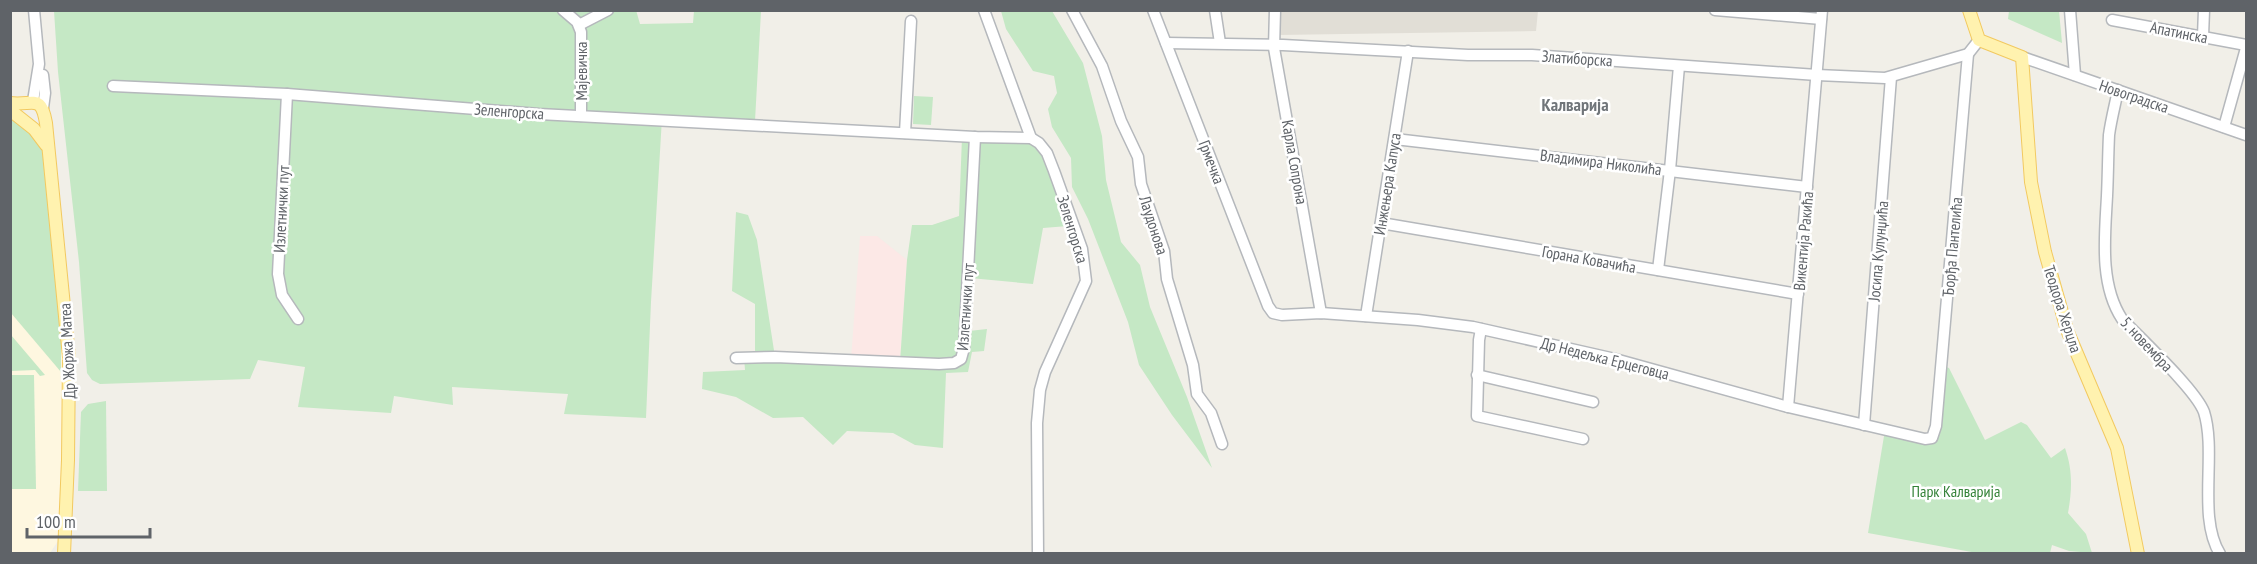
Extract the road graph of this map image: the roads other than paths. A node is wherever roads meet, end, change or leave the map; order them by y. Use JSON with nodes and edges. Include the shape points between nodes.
{"nodes":[{"id":1,"x":34,"y":10,"type":"edge"},
{"id":2,"x":563,"y":10,"type":"edge"},
{"id":3,"x":608,"y":10,"type":"edge"},
{"id":4,"x":984,"y":10,"type":"edge"},
{"id":5,"x":1072,"y":10,"type":"edge"},
{"id":6,"x":1153,"y":10,"type":"edge"},
{"id":7,"x":1215,"y":10,"type":"edge"},
{"id":8,"x":1275,"y":10,"type":"edge"},
{"id":9,"x":1715,"y":10,"type":"edge"},
{"id":10,"x":1969,"y":10,"type":"edge"},
{"id":11,"x":2070,"y":10,"type":"edge"},
{"id":12,"x":2204,"y":10,"type":"edge"},
{"id":13,"x":1821,"y":15,"type":"edge"},
{"id":14,"x":2112,"y":20,"type":"dead end"},
{"id":15,"x":911,"y":21,"type":"dead end"},
{"id":16,"x":579,"y":25,"type":"junction"},
{"id":17,"x":2203,"y":36,"type":"junction"},
{"id":18,"x":1978,"y":40,"type":"junction"},
{"id":19,"x":1166,"y":43,"type":"junction"},
{"id":20,"x":1220,"y":43,"type":"junction"},
{"id":21,"x":1274,"y":45,"type":"junction"},
{"id":22,"x":2247,"y":47,"type":"edge"},
{"id":23,"x":1408,"y":51,"type":"junction"},
{"id":24,"x":1968,"y":54,"type":"junction"},
{"id":25,"x":2022,"y":57,"type":"junction"},
{"id":26,"x":1679,"y":66,"type":"junction"},
{"id":27,"x":1817,"y":75,"type":"junction"},
{"id":28,"x":2075,"y":75,"type":"junction"},
{"id":29,"x":1892,"y":77,"type":"junction"},
{"id":30,"x":113,"y":86,"type":"dead end"},
{"id":31,"x":2118,"y":90,"type":"junction"},
{"id":32,"x":287,"y":94,"type":"junction"},
{"id":33,"x":10,"y":103,"type":"edge"},
{"id":34,"x":29,"y":112,"type":"edge"},
{"id":35,"x":581,"y":117,"type":"junction"},
{"id":36,"x":2224,"y":127,"type":"junction"},
{"id":37,"x":905,"y":133,"type":"junction"},
{"id":38,"x":2247,"y":135,"type":"edge"},
{"id":39,"x":975,"y":137,"type":"junction"},
{"id":40,"x":1031,"y":138,"type":"junction"},
{"id":41,"x":1395,"y":139,"type":"junction"},
{"id":42,"x":1670,"y":170,"type":"junction"},
{"id":43,"x":1807,"y":187,"type":"junction"},
{"id":44,"x":1381,"y":223,"type":"junction"},
{"id":45,"x":1658,"y":270,"type":"junction"},
{"id":46,"x":1798,"y":294,"type":"junction"},
{"id":47,"x":1273,"y":313,"type":"joint"},
{"id":48,"x":1321,"y":313,"type":"junction"},
{"id":49,"x":1366,"y":316,"type":"junction"},
{"id":50,"x":298,"y":319,"type":"dead end"},
{"id":51,"x":1481,"y":329,"type":"junction"},
{"id":52,"x":736,"y":358,"type":"dead end"},
{"id":53,"x":1477,"y":375,"type":"junction"},
{"id":54,"x":1593,"y":402,"type":"dead end"},
{"id":55,"x":1788,"y":407,"type":"junction"},
{"id":56,"x":1864,"y":425,"type":"junction"},
{"id":57,"x":1932,"y":438,"type":"joint"},
{"id":58,"x":1583,"y":439,"type":"dead end"},
{"id":59,"x":1222,"y":444,"type":"dead end"},
{"id":60,"x":64,"y":552,"type":"edge"},
{"id":61,"x":1038,"y":554,"type":"edge"},
{"id":62,"x":2138,"y":554,"type":"edge"},
{"id":63,"x":2220,"y":554,"type":"edge"}],
"edges":[{"from":1,"to":34,"type":"street","via":[[39,64]]},
{"from":2,"to":16,"type":"street","name":"Мајевичка"},
{"from":3,"to":16,"type":"street","name":"Мајевичка"},
{"from":4,"to":40,"type":"street"},
{"from":5,"to":59,"type":"street","name":"Лаудонова","via":[[1102,66],[1138,157],[1141,184],[1164,251],[1167,279],[1197,394],[1210,413]]},
{"from":6,"to":19,"type":"street","name":"Грмечка"},
{"from":7,"to":20,"type":"street"},
{"from":8,"to":21,"type":"street","name":"Карла Сопрона"},
{"from":9,"to":13,"type":"street"},
{"from":10,"to":18,"type":"main road"},
{"from":11,"to":28,"type":"street"},
{"from":12,"to":17,"type":"street"},
{"from":13,"to":27,"type":"street","name":"Викентија Ракића"},
{"from":14,"to":17,"type":"street","name":"Апатинска"},
{"from":15,"to":37,"type":"street"},
{"from":16,"to":35,"type":"street","name":"Мајевичка"},
{"from":17,"to":22,"type":"street","name":"Апатинска"},
{"from":18,"to":24,"type":"street"},
{"from":18,"to":25,"type":"main road"},
{"from":19,"to":20,"type":"street","name":"Златиборска"},
{"from":19,"to":47,"type":"street","name":"Грмечка"},
{"from":20,"to":21,"type":"street","name":"Златиборска"},
{"from":21,"to":23,"type":"street","name":"Златиборска"},
{"from":21,"to":48,"type":"street","name":"Карла Сопрона"},
{"from":22,"to":36,"type":"street"},
{"from":23,"to":26,"type":"street","name":"Златиборска","via":[[1555,56]]},
{"from":23,"to":41,"type":"street","name":"Инжењера Капуса"},
{"from":24,"to":29,"type":"street","name":"Златиборска"},
{"from":24,"to":57,"type":"street","name":"Ђорђа Пантелића"},
{"from":25,"to":28,"type":"street","name":"Новоградска"},
{"from":25,"to":62,"type":"main road","name":"Теодора Херцла","via":[[2031,182],[2043,242],[2067,330],[2117,448]]},
{"from":26,"to":27,"type":"street","name":"Златиборска"},
{"from":26,"to":42,"type":"street"},
{"from":27,"to":29,"type":"street","name":"Златиборска"},
{"from":27,"to":43,"type":"street","name":"Викентија Ракића"},
{"from":28,"to":31,"type":"street","name":"Новоградска"},
{"from":29,"to":56,"type":"street","name":"Јосипа Кулунџића"},
{"from":30,"to":32,"type":"street","name":"Зеленгорска"},
{"from":31,"to":36,"type":"street","name":"Новоградска"},
{"from":31,"to":63,"type":"street","name":"5. новембра","via":[[2109,135],[2105,238],[2109,287],[2121,319],[2191,392],[2203,411],[2210,516]]},
{"from":32,"to":35,"type":"street","name":"Зеленгорска"},
{"from":32,"to":50,"type":"street","name":"Излетнички пут","via":[[278,274],[282,295]]},
{"from":33,"to":34,"type":"main road"},
{"from":34,"to":60,"type":"main road","name":"Др Жоржа Матеа","via":[[48,149],[69,357]]},
{"from":35,"to":37,"type":"street","name":"Зеленгорска"},
{"from":36,"to":38,"type":"street","name":"Новоградска"},
{"from":37,"to":39,"type":"street","name":"Зеленгорска"},
{"from":39,"to":40,"type":"street","name":"Зеленгорска"},
{"from":39,"to":52,"type":"street","name":"Излетнички пут","via":[[964,348],[958,362]]},
{"from":40,"to":61,"type":"street","name":"Зеленгорска","via":[[1047,153],[1054,171],[1082,249],[1086,282],[1040,390]]},
{"from":41,"to":42,"type":"street","name":"Владимира Николића"},
{"from":41,"to":44,"type":"street","name":"Инжењера Капуса"},
{"from":42,"to":43,"type":"street","name":"Владимира Николића"},
{"from":42,"to":45,"type":"street"},
{"from":43,"to":46,"type":"street","name":"Викентија Ракића"},
{"from":44,"to":45,"type":"street","name":"Горана Ковачића"},
{"from":44,"to":49,"type":"street","name":"Инжењера Капуса"},
{"from":45,"to":46,"type":"street","name":"Горана Ковачића"},
{"from":46,"to":55,"type":"street","name":"Викентија Ракића"},
{"from":47,"to":48,"type":"street","name":"Др Недељка Ерцеговца"},
{"from":48,"to":49,"type":"street","name":"Др Недељка Ерцеговца"},
{"from":49,"to":51,"type":"street","name":"Др Недељка Ерцеговца"},
{"from":51,"to":53,"type":"street"},
{"from":51,"to":55,"type":"street","name":"Др Недељка Ерцеговца","via":[[1615,359]]},
{"from":53,"to":54,"type":"street"},
{"from":53,"to":58,"type":"street","via":[[1477,416]]},
{"from":55,"to":56,"type":"street","name":"Др Недељка Ерцеговца"},
{"from":56,"to":57,"type":"street","name":"Др Недељка Ерцеговца"}]}
